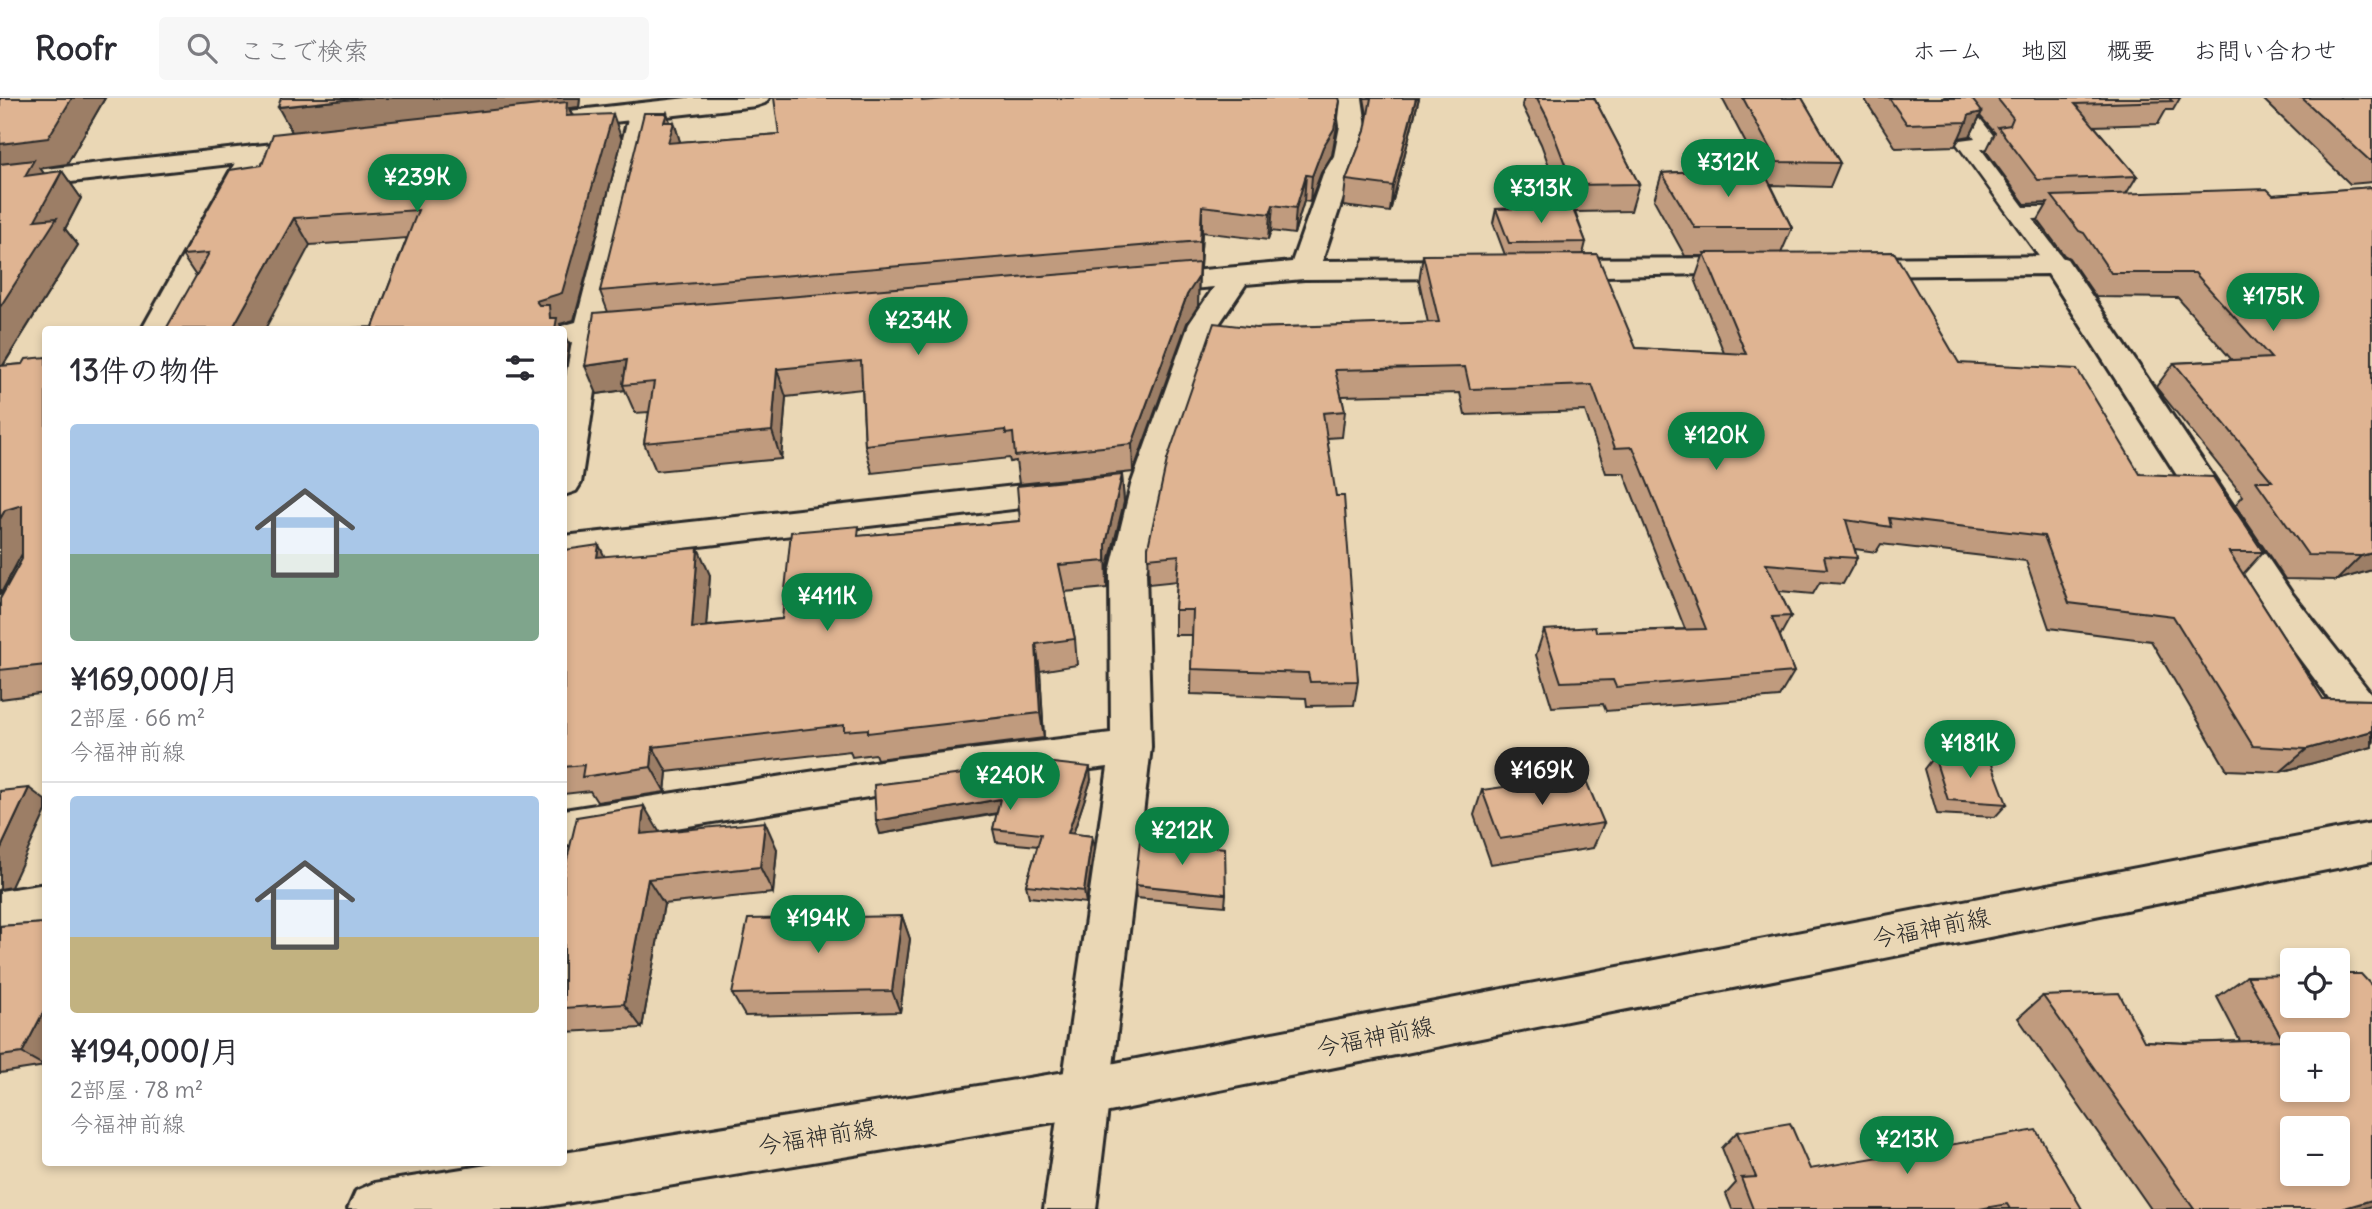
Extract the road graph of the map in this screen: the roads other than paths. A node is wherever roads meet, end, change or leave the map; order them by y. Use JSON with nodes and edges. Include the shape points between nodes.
{"nodes":[{"id":1,"x":756,"y":98,"type":"edge"},
{"id":2,"x":1349,"y":98,"type":"edge"},
{"id":3,"x":1954,"y":98,"type":"edge"},
{"id":4,"x":643,"y":111,"type":"junction"},
{"id":5,"x":536,"y":123,"type":"edge"},
{"id":6,"x":347,"y":144,"type":"edge"},
{"id":7,"x":253,"y":154,"type":"junction"},
{"id":8,"x":0,"y":182,"type":"edge"},
{"id":9,"x":2101,"y":211,"type":"edge"},
{"id":10,"x":2017,"y":213,"type":"junction"},
{"id":11,"x":2057,"y":265,"type":"junction"},
{"id":12,"x":1778,"y":267,"type":"edge"},
{"id":13,"x":1820,"y":267,"type":"edge"},
{"id":14,"x":1304,"y":270,"type":"junction"},
{"id":15,"x":1236,"y":277,"type":"junction"},
{"id":16,"x":1126,"y":286,"type":"edge"},
{"id":17,"x":672,"y":324,"type":"edge"},
{"id":18,"x":159,"y":326,"type":"edge"},
{"id":19,"x":576,"y":332,"type":"edge"},
{"id":20,"x":567,"y":445,"type":"edge"},
{"id":21,"x":1148,"y":485,"type":"junction"},
{"id":22,"x":567,"y":549,"type":"edge"},
{"id":23,"x":2372,"y":725,"type":"edge"},
{"id":24,"x":1131,"y":747,"type":"junction"},
{"id":25,"x":567,"y":828,"type":"edge"},
{"id":26,"x":2372,"y":842,"type":"edge"},
{"id":27,"x":42,"y":905,"type":"edge"},
{"id":28,"x":0,"y":911,"type":"edge"},
{"id":29,"x":1084,"y":1093,"type":"junction"},
{"id":30,"x":374,"y":1209,"type":"edge"},
{"id":31,"x":1070,"y":1209,"type":"edge"}],
"edges":[{"from":1,"to":4,"type":"street"},
{"from":2,"to":14,"type":"street","via":[[1353,126],[1347,156]]},
{"from":3,"to":10,"type":"lane","via":[[1989,144],[1967,144]]},
{"from":4,"to":5,"type":"street"},
{"from":4,"to":19,"type":"street"},
{"from":6,"to":7,"type":"street"},
{"from":7,"to":8,"type":"street"},
{"from":7,"to":18,"type":"street"},
{"from":9,"to":10,"type":"lane"},
{"from":10,"to":11,"type":"lane"},
{"from":11,"to":13,"type":"street"},
{"from":11,"to":23,"type":"street","via":[[2277,601]]},
{"from":12,"to":14,"type":"street"},
{"from":14,"to":15,"type":"street"},
{"from":15,"to":16,"type":"street"},
{"from":15,"to":21,"type":"street","via":[[1204,324]]},
{"from":17,"to":19,"type":"street"},
{"from":19,"to":20,"type":"street"},
{"from":21,"to":22,"type":"street"},
{"from":21,"to":24,"type":"street","via":[[1128,572]]},
{"from":24,"to":25,"type":"street","via":[[892,776]]},
{"from":24,"to":29,"type":"street"},
{"from":26,"to":29,"type":"street","name":"今福神前線"},
{"from":27,"to":28,"type":"street"},
{"from":29,"to":30,"type":"street","name":"今福神前線"},
{"from":29,"to":31,"type":"street"}]}
